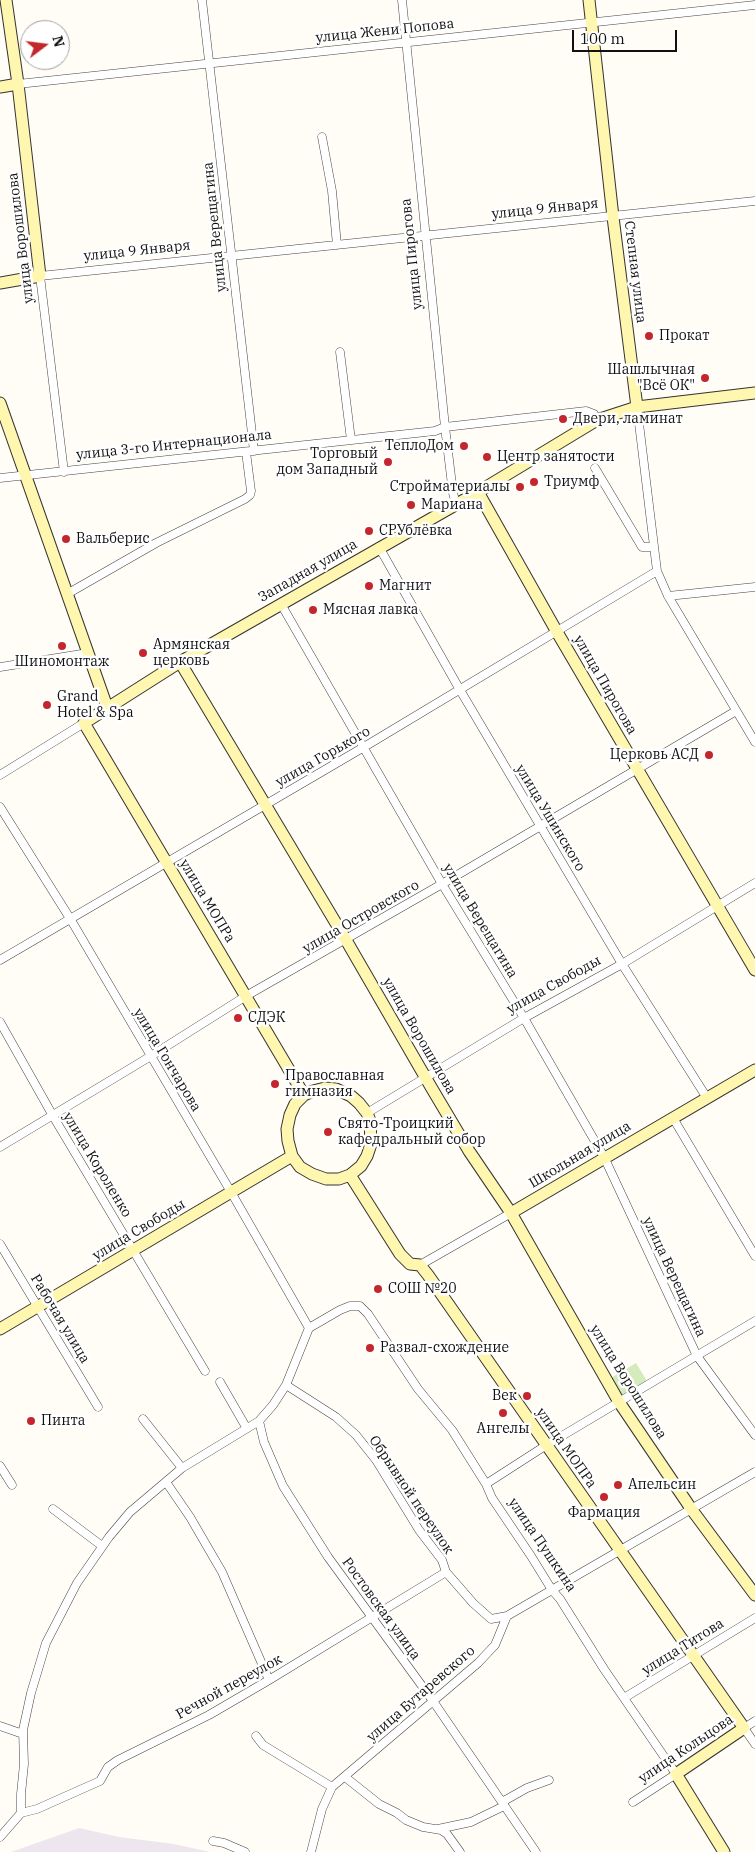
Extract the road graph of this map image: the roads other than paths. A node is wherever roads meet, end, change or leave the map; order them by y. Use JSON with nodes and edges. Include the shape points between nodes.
{"nodes":[{"id":1,"x":6,"y":0,"type":"edge"},
{"id":2,"x":202,"y":0,"type":"edge"},
{"id":3,"x":402,"y":0,"type":"edge"},
{"id":4,"x":589,"y":0,"type":"edge"},
{"id":5,"x":755,"y":5,"type":"edge"},
{"id":6,"x":592,"y":22,"type":"junction"},
{"id":7,"x":406,"y":41,"type":"junction"},
{"id":8,"x":210,"y":64,"type":"junction"},
{"id":9,"x":18,"y":84,"type":"junction"},
{"id":10,"x":0,"y":87,"type":"edge"},
{"id":11,"x":322,"y":137,"type":"dead end"},
{"id":12,"x":755,"y":201,"type":"edge"},
{"id":13,"x":613,"y":216,"type":"junction"},
{"id":14,"x":425,"y":236,"type":"junction"},
{"id":15,"x":337,"y":246,"type":"junction"},
{"id":16,"x":231,"y":257,"type":"junction"},
{"id":17,"x":40,"y":276,"type":"junction"},
{"id":18,"x":0,"y":283,"type":"edge"},
{"id":19,"x":340,"y":352,"type":"dead end"},
{"id":20,"x":755,"y":393,"type":"edge"},
{"id":21,"x":0,"y":403,"type":"edge"},
{"id":22,"x":637,"y":407,"type":"junction"},
{"id":23,"x":597,"y":420,"type":"junction"},
{"id":24,"x":446,"y":427,"type":"junction"},
{"id":25,"x":351,"y":440,"type":"junction"},
{"id":26,"x":250,"y":452,"type":"junction"},
{"id":27,"x":595,"y":468,"type":"dead end"},
{"id":28,"x":64,"y":472,"type":"junction"},
{"id":29,"x":26,"y":476,"type":"junction"},
{"id":30,"x":0,"y":478,"type":"edge"},
{"id":31,"x":478,"y":492,"type":"junction"},
{"id":32,"x":456,"y":504,"type":"junction"},
{"id":33,"x":654,"y":547,"type":"junction"},
{"id":34,"x":379,"y":548,"type":"junction"},
{"id":35,"x":656,"y":571,"type":"junction"},
{"id":36,"x":755,"y":587,"type":"edge"},
{"id":37,"x":68,"y":594,"type":"junction"},
{"id":38,"x":668,"y":596,"type":"junction"},
{"id":39,"x":281,"y":604,"type":"junction"},
{"id":40,"x":556,"y":632,"type":"junction"},
{"id":41,"x":88,"y":654,"type":"junction"},
{"id":42,"x":180,"y":662,"type":"junction"},
{"id":43,"x":0,"y":667,"type":"edge"},
{"id":44,"x":460,"y":690,"type":"junction"},
{"id":45,"x":107,"y":707,"type":"junction"},
{"id":46,"x":736,"y":711,"type":"junction"},
{"id":47,"x":84,"y":723,"type":"junction"},
{"id":48,"x":755,"y":742,"type":"edge"},
{"id":49,"x":364,"y":747,"type":"junction"},
{"id":50,"x":636,"y":770,"type":"junction"},
{"id":51,"x":0,"y":775,"type":"edge"},
{"id":52,"x":265,"y":805,"type":"junction"},
{"id":53,"x":0,"y":807,"type":"edge"},
{"id":54,"x":540,"y":826,"type":"junction"},
{"id":55,"x":168,"y":863,"type":"junction"},
{"id":56,"x":755,"y":883,"type":"edge"},
{"id":57,"x":442,"y":884,"type":"junction"},
{"id":58,"x":718,"y":905,"type":"junction"},
{"id":59,"x":70,"y":920,"type":"junction"},
{"id":60,"x":346,"y":940,"type":"junction"},
{"id":61,"x":0,"y":960,"type":"edge"},
{"id":62,"x":622,"y":964,"type":"junction"},
{"id":63,"x":755,"y":970,"type":"edge"},
{"id":64,"x":246,"y":996,"type":"junction"},
{"id":65,"x":524,"y":1018,"type":"junction"},
{"id":66,"x":0,"y":1022,"type":"edge"},
{"id":67,"x":151,"y":1056,"type":"junction"},
{"id":68,"x":755,"y":1070,"type":"edge"},
{"id":69,"x":426,"y":1078,"type":"junction"},
{"id":70,"x":304,"y":1095,"type":"junction"},
{"id":71,"x":707,"y":1098,"type":"junction"},
{"id":72,"x":367,"y":1113,"type":"junction"},
{"id":73,"x":53,"y":1116,"type":"junction"},
{"id":74,"x":673,"y":1118,"type":"junction"},
{"id":75,"x":0,"y":1147,"type":"edge"},
{"id":76,"x":292,"y":1156,"type":"junction"},
{"id":77,"x":604,"y":1157,"type":"junction"},
{"id":78,"x":350,"y":1175,"type":"junction"},
{"id":79,"x":231,"y":1192,"type":"junction"},
{"id":80,"x":511,"y":1213,"type":"junction"},
{"id":81,"x":0,"y":1244,"type":"edge"},
{"id":82,"x":134,"y":1250,"type":"junction"},
{"id":83,"x":755,"y":1256,"type":"edge"},
{"id":84,"x":420,"y":1265,"type":"junction"},
{"id":85,"x":38,"y":1307,"type":"junction"},
{"id":86,"x":755,"y":1321,"type":"edge"},
{"id":87,"x":309,"y":1328,"type":"junction"},
{"id":88,"x":0,"y":1329,"type":"edge"},
{"id":89,"x":697,"y":1356,"type":"junction"},
{"id":90,"x":205,"y":1371,"type":"dead end"},
{"id":91,"x":220,"y":1382,"type":"dead end"},
{"id":92,"x":286,"y":1385,"type":"junction"},
{"id":93,"x":619,"y":1402,"type":"junction"},
{"id":94,"x":98,"y":1407,"type":"dead end"},
{"id":95,"x":143,"y":1419,"type":"dead end"},
{"id":96,"x":259,"y":1420,"type":"junction"},
{"id":97,"x":246,"y":1427,"type":"junction"},
{"id":98,"x":755,"y":1436,"type":"edge"},
{"id":99,"x":545,"y":1446,"type":"junction"},
{"id":100,"x":0,"y":1466,"type":"edge"},
{"id":101,"x":182,"y":1468,"type":"junction"},
{"id":102,"x":755,"y":1472,"type":"edge"},
{"id":103,"x":166,"y":1482,"type":"junction"},
{"id":104,"x":486,"y":1484,"type":"junction"},
{"id":105,"x":12,"y":1485,"type":"dead end"},
{"id":106,"x":53,"y":1509,"type":"dead end"},
{"id":107,"x":692,"y":1510,"type":"junction"},
{"id":108,"x":102,"y":1546,"type":"junction"},
{"id":109,"x":620,"y":1551,"type":"junction"},
{"id":110,"x":446,"y":1572,"type":"junction"},
{"id":111,"x":552,"y":1590,"type":"junction"},
{"id":112,"x":755,"y":1595,"type":"edge"},
{"id":113,"x":508,"y":1616,"type":"junction"},
{"id":114,"x":371,"y":1618,"type":"junction"},
{"id":115,"x":755,"y":1618,"type":"edge"},
{"id":116,"x":693,"y":1656,"type":"junction"},
{"id":117,"x":269,"y":1680,"type":"junction"},
{"id":118,"x":624,"y":1698,"type":"junction"},
{"id":119,"x":433,"y":1701,"type":"junction"},
{"id":120,"x":755,"y":1721,"type":"edge"},
{"id":121,"x":0,"y":1726,"type":"edge"},
{"id":122,"x":744,"y":1728,"type":"junction"},
{"id":123,"x":24,"y":1734,"type":"junction"},
{"id":124,"x":256,"y":1736,"type":"dead end"},
{"id":125,"x":755,"y":1744,"type":"edge"},
{"id":126,"x":676,"y":1774,"type":"junction"},
{"id":127,"x":344,"y":1776,"type":"junction"},
{"id":128,"x":549,"y":1780,"type":"dead end"},
{"id":129,"x":332,"y":1787,"type":"junction"},
{"id":130,"x":633,"y":1802,"type":"dead end"},
{"id":131,"x":503,"y":1804,"type":"junction"},
{"id":132,"x":21,"y":1813,"type":"junction"},
{"id":133,"x":436,"y":1829,"type":"junction"},
{"id":134,"x":0,"y":1837,"type":"edge"},
{"id":135,"x":213,"y":1840,"type":"dead end"},
{"id":136,"x":245,"y":1852,"type":"edge"},
{"id":137,"x":311,"y":1852,"type":"edge"},
{"id":138,"x":460,"y":1852,"type":"edge"},
{"id":139,"x":536,"y":1852,"type":"edge"},
{"id":140,"x":724,"y":1852,"type":"edge"}],
"edges":[{"from":1,"to":9,"type":"main road","name":"улица Ворошилова"},
{"from":2,"to":8,"type":"street","name":"улица Верещагина"},
{"from":3,"to":7,"type":"street","name":"улица Пирогова"},
{"from":4,"to":6,"type":"main road","name":"Степная улица"},
{"from":5,"to":6,"type":"street","name":"улица Жени Попова"},
{"from":6,"to":7,"type":"street","name":"улица Жени Попова"},
{"from":6,"to":13,"type":"main road","name":"Степная улица"},
{"from":7,"to":8,"type":"street","name":"улица Жени Попова"},
{"from":7,"to":14,"type":"street","name":"улица Пирогова"},
{"from":8,"to":9,"type":"street","name":"улица Жени Попова"},
{"from":8,"to":16,"type":"street","name":"улица Верещагина"},
{"from":9,"to":10,"type":"main road"},
{"from":9,"to":17,"type":"main road","name":"улица Ворошилова"},
{"from":11,"to":15,"type":"street","via":[[332,191]]},
{"from":12,"to":13,"type":"street","name":"улица 9 Января"},
{"from":13,"to":14,"type":"street","name":"улица 9 Января"},
{"from":13,"to":22,"type":"main road","name":"Степная улица"},
{"from":14,"to":15,"type":"street","name":"улица 9 Января"},
{"from":14,"to":24,"type":"street","name":"улица Пирогова"},
{"from":15,"to":16,"type":"street","name":"улица 9 Января"},
{"from":16,"to":17,"type":"street","name":"улица 9 Января"},
{"from":16,"to":26,"type":"street","name":"улица Верещагина"},
{"from":17,"to":18,"type":"main road","name":"улица 9 Января"},
{"from":17,"to":28,"type":"street","name":"улица Ворошилова"},
{"from":19,"to":25,"type":"street"},
{"from":20,"to":22,"type":"main road"},
{"from":21,"to":29,"type":"main road"},
{"from":22,"to":23,"type":"main road","name":"Западная улица"},
{"from":22,"to":33,"type":"street","name":"Степная улица"},
{"from":23,"to":24,"type":"street","name":"улица 3-го Интернационала","via":[[586,410]]},
{"from":23,"to":31,"type":"main road","name":"Западная улица"},
{"from":24,"to":25,"type":"street","name":"улица 3-го Интернационала"},
{"from":24,"to":32,"type":"street","name":"улица Пирогова"},
{"from":25,"to":26,"type":"street","name":"улица 3-го Интернационала"},
{"from":26,"to":28,"type":"street","name":"улица 3-го Интернационала"},
{"from":26,"to":37,"type":"street","name":"улица Верещагина","via":[[250,495]]},
{"from":27,"to":33,"type":"street","via":[[642,547]]},
{"from":28,"to":29,"type":"street","name":"улица 3-го Интернационала"},
{"from":29,"to":30,"type":"street","name":"улица 3-го Интернационала"},
{"from":29,"to":37,"type":"main road"},
{"from":31,"to":32,"type":"main road","name":"Западная улица"},
{"from":31,"to":40,"type":"main road","name":"улица Пирогова"},
{"from":32,"to":34,"type":"main road","name":"Западная улица"},
{"from":33,"to":35,"type":"street","name":"Степная улица"},
{"from":34,"to":39,"type":"main road","name":"Западная улица"},
{"from":34,"to":44,"type":"street","name":"улица Ушинского"},
{"from":35,"to":38,"type":"street","name":"Степная улица"},
{"from":35,"to":40,"type":"street","name":"улица Горького"},
{"from":36,"to":38,"type":"street"},
{"from":37,"to":41,"type":"main road"},
{"from":38,"to":46,"type":"street","name":"Степная улица"},
{"from":39,"to":42,"type":"main road","name":"Западная улица"},
{"from":39,"to":49,"type":"street","name":"улица Верещагина"},
{"from":40,"to":44,"type":"street","name":"улица Горького"},
{"from":40,"to":50,"type":"main road","name":"улица Пирогова"},
{"from":41,"to":43,"type":"street"},
{"from":41,"to":45,"type":"main road"},
{"from":42,"to":45,"type":"main road","name":"Западная улица"},
{"from":42,"to":52,"type":"main road","name":"улица Ворошилова"},
{"from":44,"to":49,"type":"street","name":"улица Горького"},
{"from":44,"to":54,"type":"street","name":"улица Ушинского"},
{"from":45,"to":47,"type":"main road","name":"Западная улица"},
{"from":46,"to":48,"type":"street","name":"Степная улица"},
{"from":46,"to":50,"type":"street","name":"улица Островского"},
{"from":47,"to":51,"type":"street","name":"Западная улица"},
{"from":47,"to":55,"type":"main road","name":"улица МОПРа"},
{"from":49,"to":52,"type":"street","name":"улица Горького"},
{"from":49,"to":57,"type":"street","name":"улица Верещагина"},
{"from":50,"to":54,"type":"street","name":"улица Островского"},
{"from":50,"to":58,"type":"main road","name":"улица Пирогова"},
{"from":52,"to":55,"type":"street","name":"улица Горького"},
{"from":52,"to":60,"type":"main road","name":"улица Ворошилова"},
{"from":53,"to":59,"type":"street","name":"улица Гончарова"},
{"from":54,"to":57,"type":"street","name":"улица Островского"},
{"from":54,"to":62,"type":"street","name":"улица Ушинского"},
{"from":55,"to":59,"type":"street","name":"улица Горького"},
{"from":55,"to":64,"type":"main road","name":"улица МОПРа"},
{"from":56,"to":58,"type":"street","name":"улица Свободы"},
{"from":57,"to":60,"type":"street","name":"улица Островского"},
{"from":57,"to":65,"type":"street","name":"улица Верещагина"},
{"from":58,"to":62,"type":"street","name":"улица Свободы"},
{"from":58,"to":63,"type":"main road","name":"улица Пирогова"},
{"from":59,"to":61,"type":"street","name":"улица Горького"},
{"from":59,"to":67,"type":"street","name":"улица Гончарова"},
{"from":60,"to":64,"type":"street","name":"улица Островского"},
{"from":60,"to":69,"type":"main road","name":"улица Ворошилова"},
{"from":62,"to":65,"type":"street","name":"улица Свободы"},
{"from":62,"to":71,"type":"street","name":"улица Ушинского"},
{"from":64,"to":67,"type":"street","name":"улица Островского"},
{"from":64,"to":70,"type":"main road","name":"улица МОПРа"},
{"from":65,"to":69,"type":"street","name":"улица Свободы"},
{"from":65,"to":77,"type":"street","name":"улица Верещагина"},
{"from":66,"to":73,"type":"street","name":"улица Короленко"},
{"from":67,"to":73,"type":"street","name":"улица Островского"},
{"from":67,"to":79,"type":"street","name":"улица Гончарова"},
{"from":68,"to":71,"type":"main road","name":"Школьная улица"},
{"from":69,"to":72,"type":"street","name":"улица Свободы"},
{"from":69,"to":80,"type":"main road","name":"улица Ворошилова"},
{"from":70,"to":72,"type":"main road","via":[[325,1088],[336,1090],[351,1096]]},
{"from":70,"to":76,"type":"main road","via":[[290,1115],[288,1141]]},
{"from":71,"to":74,"type":"main road","name":"Школьная улица"},
{"from":72,"to":78,"type":"main road","via":[[371,1131],[367,1156]]},
{"from":73,"to":75,"type":"street","name":"улица Островского"},
{"from":73,"to":82,"type":"street","name":"улица Короленко"},
{"from":74,"to":77,"type":"main road","name":"Школьная улица"},
{"from":74,"to":83,"type":"street"},
{"from":76,"to":78,"type":"main road","via":[[300,1166],[326,1179]]},
{"from":76,"to":79,"type":"main road","name":"улица Свободы"},
{"from":77,"to":80,"type":"main road","name":"Школьная улица"},
{"from":77,"to":89,"type":"street","name":"улица Верещагина"},
{"from":78,"to":84,"type":"main road","name":"улица МОПРа","via":[[400,1254],[410,1264]]},
{"from":79,"to":82,"type":"main road","name":"улица Свободы"},
{"from":79,"to":87,"type":"street","name":"улица Гончарова"},
{"from":80,"to":84,"type":"street","name":"Школьная улица"},
{"from":80,"to":93,"type":"main road","name":"улица Ворошилова"},
{"from":81,"to":85,"type":"street","name":"Рабочая улица"},
{"from":82,"to":85,"type":"main road","name":"улица Свободы"},
{"from":82,"to":90,"type":"street","name":"улица Короленко"},
{"from":84,"to":99,"type":"main road","name":"улица МОПРа"},
{"from":85,"to":88,"type":"main road","name":"улица Свободы"},
{"from":85,"to":94,"type":"street","name":"Рабочая улица"},
{"from":86,"to":89,"type":"street"},
{"from":87,"to":92,"type":"street"},
{"from":87,"to":104,"type":"street","name":"улица Пушкина","via":[[340,1310],[360,1306],[418,1389],[452,1430]]},
{"from":89,"to":93,"type":"street"},
{"from":89,"to":98,"type":"street","name":"улица Верещагина"},
{"from":91,"to":97,"type":"street"},
{"from":92,"to":96,"type":"street"},
{"from":92,"to":110,"type":"street","name":"Обрывной переулок","via":[[336,1417],[356,1435],[442,1560]]},
{"from":93,"to":99,"type":"street"},
{"from":93,"to":107,"type":"main road","name":"улица Ворошилова"},
{"from":95,"to":101,"type":"street"},
{"from":96,"to":97,"type":"street"},
{"from":96,"to":114,"type":"street","name":"Ростовская улица","via":[[264,1442],[283,1486]]},
{"from":97,"to":101,"type":"street"},
{"from":99,"to":104,"type":"street"},
{"from":99,"to":109,"type":"main road","name":"улица МОПРа"},
{"from":100,"to":105,"type":"street"},
{"from":101,"to":103,"type":"street"},
{"from":102,"to":107,"type":"street"},
{"from":103,"to":108,"type":"street","via":[[130,1512]]},
{"from":103,"to":117,"type":"street","via":[[218,1565]]},
{"from":104,"to":111,"type":"street","name":"улица Пушкина"},
{"from":106,"to":108,"type":"street"},
{"from":107,"to":109,"type":"street"},
{"from":107,"to":112,"type":"main road","name":"улица Ворошилова"},
{"from":108,"to":123,"type":"street","via":[[77,1582],[46,1643],[31,1693]]},
{"from":109,"to":111,"type":"street"},
{"from":109,"to":116,"type":"main road","name":"улица МОПРа"},
{"from":110,"to":113,"type":"street","name":"Обрывной переулок","via":[[473,1604],[491,1619]]},
{"from":110,"to":114,"type":"street","name":"Речной переулок"},
{"from":111,"to":113,"type":"street"},
{"from":111,"to":118,"type":"street","name":"улица Пушкина"},
{"from":113,"to":119,"type":"street","name":"улица Бутаревского","via":[[495,1645]]},
{"from":114,"to":117,"type":"street","name":"Речной переулок"},
{"from":114,"to":119,"type":"street","name":"Ростовская улица"},
{"from":115,"to":116,"type":"street","name":"улица Титова"},
{"from":116,"to":118,"type":"street","name":"улица Титова"},
{"from":116,"to":122,"type":"main road","name":"улица МОПРа"},
{"from":117,"to":132,"type":"street","name":"Речной переулок","via":[[209,1715],[118,1760],[108,1767],[100,1780],[89,1786]]},
{"from":118,"to":126,"type":"street","name":"улица Пушкина"},
{"from":119,"to":127,"type":"street","name":"улица Бутаревского"},
{"from":119,"to":131,"type":"street","name":"Ростовская улица"},
{"from":120,"to":122,"type":"street","name":"улица Кольцова"},
{"from":121,"to":123,"type":"street"},
{"from":122,"to":125,"type":"street","name":"улица МОПРа"},
{"from":122,"to":126,"type":"main road","name":"улица Кольцова"},
{"from":123,"to":132,"type":"street"},
{"from":124,"to":129,"type":"street","via":[[263,1745]]},
{"from":126,"to":130,"type":"street","name":"улица Кольцова"},
{"from":126,"to":140,"type":"main road","name":"улица Пушкина"},
{"from":127,"to":129,"type":"street","name":"улица Бутаревского"},
{"from":127,"to":133,"type":"street","via":[[379,1804],[406,1820]]},
{"from":128,"to":131,"type":"street","via":[[527,1788]]},
{"from":129,"to":137,"type":"street","name":"улица Бутаревского","via":[[322,1809]]},
{"from":131,"to":133,"type":"street","via":[[471,1822]]},
{"from":131,"to":139,"type":"street","name":"Ростовская улица"},
{"from":132,"to":134,"type":"street"},
{"from":133,"to":138,"type":"street","via":[[447,1834]]},
{"from":135,"to":136,"type":"street"}]}
